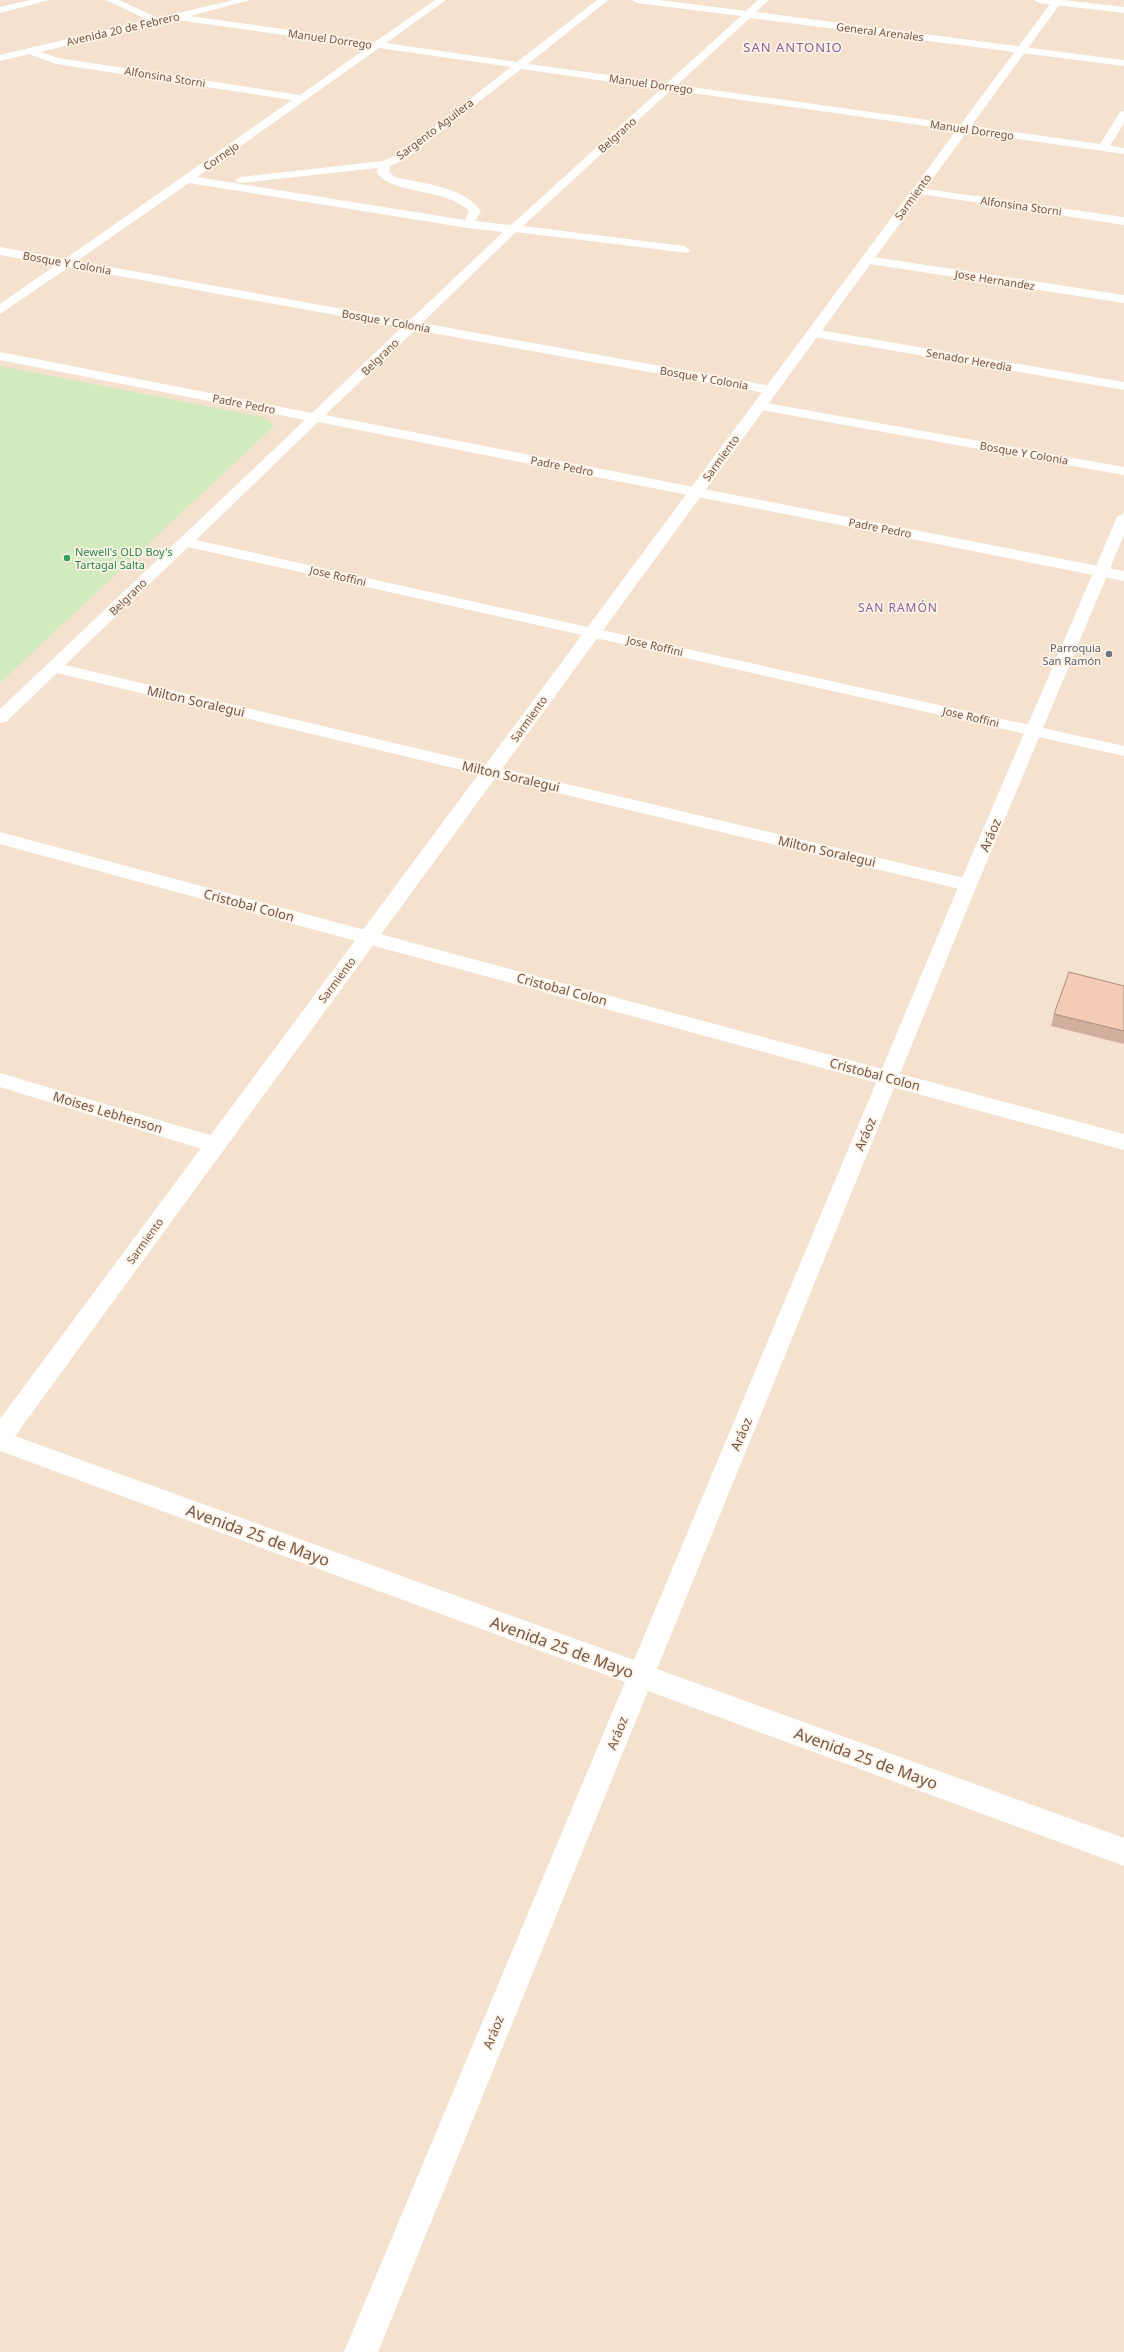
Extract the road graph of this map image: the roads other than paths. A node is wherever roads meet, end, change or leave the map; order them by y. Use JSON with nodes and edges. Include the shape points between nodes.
{"nodes":[{"id":1,"x":44,"y":0,"type":"edge"},
{"id":2,"x":111,"y":0,"type":"edge"},
{"id":3,"x":245,"y":0,"type":"edge"},
{"id":4,"x":441,"y":0,"type":"edge"},
{"id":5,"x":603,"y":0,"type":"edge"},
{"id":6,"x":637,"y":0,"type":"edge"},
{"id":7,"x":764,"y":0,"type":"edge"},
{"id":8,"x":1039,"y":0,"type":"edge"},
{"id":9,"x":1057,"y":1,"type":"edge"},
{"id":10,"x":0,"y":10,"type":"edge"},
{"id":11,"x":1124,"y":10,"type":"edge"},
{"id":12,"x":748,"y":15,"type":"junction"},
{"id":13,"x":178,"y":16,"type":"junction"},
{"id":14,"x":158,"y":21,"type":"junction"},
{"id":15,"x":376,"y":46,"type":"junction"},
{"id":16,"x":1022,"y":50,"type":"junction"},
{"id":17,"x":29,"y":51,"type":"junction"},
{"id":18,"x":0,"y":58,"type":"edge"},
{"id":19,"x":1124,"y":63,"type":"edge"},
{"id":20,"x":519,"y":65,"type":"junction"},
{"id":21,"x":670,"y":87,"type":"junction"},
{"id":22,"x":302,"y":98,"type":"junction"},
{"id":23,"x":1124,"y":114,"type":"edge"},
{"id":24,"x":964,"y":129,"type":"junction"},
{"id":25,"x":1102,"y":148,"type":"junction"},
{"id":26,"x":1124,"y":151,"type":"edge"},
{"id":27,"x":385,"y":164,"type":"junction"},
{"id":28,"x":188,"y":179,"type":"junction"},
{"id":29,"x":212,"y":183,"type":"junction"},
{"id":30,"x":918,"y":191,"type":"junction"},
{"id":31,"x":1124,"y":222,"type":"edge"},
{"id":32,"x":468,"y":224,"type":"junction"},
{"id":33,"x":513,"y":229,"type":"junction"},
{"id":34,"x":684,"y":250,"type":"dead end"},
{"id":35,"x":0,"y":251,"type":"edge"},
{"id":36,"x":867,"y":260,"type":"junction"},
{"id":37,"x":69,"y":263,"type":"junction"},
{"id":38,"x":1124,"y":300,"type":"edge"},
{"id":39,"x":0,"y":310,"type":"edge"},
{"id":40,"x":413,"y":325,"type":"junction"},
{"id":41,"x":813,"y":333,"type":"junction"},
{"id":42,"x":0,"y":356,"type":"edge"},
{"id":43,"x":1124,"y":386,"type":"edge"},
{"id":44,"x":771,"y":390,"type":"junction"},
{"id":45,"x":760,"y":406,"type":"junction"},
{"id":46,"x":316,"y":418,"type":"junction"},
{"id":47,"x":1124,"y":471,"type":"edge"},
{"id":48,"x":696,"y":492,"type":"junction"},
{"id":49,"x":1124,"y":516,"type":"edge"},
{"id":50,"x":186,"y":542,"type":"junction"},
{"id":51,"x":1113,"y":574,"type":"edge"},
{"id":52,"x":593,"y":632,"type":"junction"},
{"id":53,"x":54,"y":667,"type":"junction"},
{"id":54,"x":0,"y":718,"type":"edge"},
{"id":55,"x":1034,"y":731,"type":"junction"},
{"id":56,"x":1124,"y":751,"type":"edge"},
{"id":57,"x":491,"y":771,"type":"junction"},
{"id":58,"x":0,"y":838,"type":"edge"},
{"id":59,"x":968,"y":885,"type":"junction"},
{"id":60,"x":369,"y":937,"type":"junction"},
{"id":61,"x":889,"y":1078,"type":"junction"},
{"id":62,"x":0,"y":1080,"type":"edge"},
{"id":63,"x":1124,"y":1142,"type":"edge"},
{"id":64,"x":215,"y":1145,"type":"junction"},
{"id":65,"x":0,"y":1440,"type":"edge"},
{"id":66,"x":641,"y":1676,"type":"junction"},
{"id":67,"x":1124,"y":1852,"type":"edge"},
{"id":68,"x":361,"y":2352,"type":"edge"}],
"edges":[{"from":1,"to":10,"type":"street"},
{"from":2,"to":14,"type":"street"},
{"from":3,"to":13,"type":"street","name":"Avenida 20 de Febrero"},
{"from":4,"to":15,"type":"street","name":"Cornejo"},
{"from":5,"to":20,"type":"street","name":"Sargento Aguilera"},
{"from":6,"to":12,"type":"street","name":"General Arenales"},
{"from":7,"to":12,"type":"street","name":"Belgrano"},
{"from":8,"to":9,"type":"street"},
{"from":9,"to":11,"type":"street"},
{"from":9,"to":16,"type":"street","name":"Sarmiento"},
{"from":12,"to":16,"type":"street","name":"General Arenales"},
{"from":12,"to":21,"type":"street","name":"Belgrano"},
{"from":13,"to":14,"type":"street","name":"Avenida 20 de Febrero"},
{"from":13,"to":15,"type":"street","name":"Manuel Dorrego"},
{"from":14,"to":17,"type":"street","name":"Avenida 20 de Febrero"},
{"from":15,"to":20,"type":"street","name":"Manuel Dorrego"},
{"from":15,"to":22,"type":"street","name":"Cornejo"},
{"from":16,"to":19,"type":"street","name":"General Arenales"},
{"from":16,"to":24,"type":"street","name":"Sarmiento"},
{"from":17,"to":18,"type":"street","name":"Avenida 20 de Febrero"},
{"from":17,"to":22,"type":"street","name":"Alfonsina Storni","via":[[56,61]]},
{"from":20,"to":21,"type":"street","name":"Manuel Dorrego"},
{"from":20,"to":27,"type":"street","name":"Sargento Aguilera","via":[[402,157]]},
{"from":21,"to":24,"type":"street","name":"Manuel Dorrego"},
{"from":21,"to":33,"type":"street","name":"Belgrano"},
{"from":22,"to":28,"type":"street","name":"Cornejo"},
{"from":23,"to":25,"type":"street"},
{"from":24,"to":25,"type":"street","name":"Manuel Dorrego"},
{"from":24,"to":30,"type":"street","name":"Sarmiento"},
{"from":25,"to":26,"type":"street","name":"Manuel Dorrego"},
{"from":27,"to":29,"type":"street","name":"Sargento Aguilera"},
{"from":27,"to":32,"type":"street","via":[[383,173],[391,180],[452,194],[464,200],[475,212]]},
{"from":28,"to":29,"type":"street"},
{"from":28,"to":37,"type":"street","name":"Cornejo"},
{"from":29,"to":32,"type":"street"},
{"from":30,"to":31,"type":"street","name":"Alfonsina Storni"},
{"from":30,"to":36,"type":"street","name":"Sarmiento"},
{"from":32,"to":33,"type":"street"},
{"from":33,"to":34,"type":"street","via":[[548,231]]},
{"from":33,"to":40,"type":"street","name":"Belgrano"},
{"from":35,"to":37,"type":"street","name":"Bosque Y Colonia"},
{"from":36,"to":38,"type":"street","name":"Jose Hernandez"},
{"from":36,"to":41,"type":"street","name":"Sarmiento"},
{"from":37,"to":39,"type":"street","name":"Cornejo"},
{"from":37,"to":40,"type":"street","name":"Bosque Y Colonia"},
{"from":40,"to":44,"type":"street","name":"Bosque Y Colonia"},
{"from":40,"to":46,"type":"street","name":"Belgrano"},
{"from":41,"to":43,"type":"street","name":"Senador Heredia"},
{"from":41,"to":44,"type":"street","name":"Sarmiento"},
{"from":42,"to":46,"type":"street","name":"Padre Pedro"},
{"from":44,"to":45,"type":"street","name":"Sarmiento"},
{"from":45,"to":47,"type":"street","name":"Bosque Y Colonia"},
{"from":45,"to":48,"type":"street","name":"Sarmiento"},
{"from":46,"to":48,"type":"street","name":"Padre Pedro"},
{"from":46,"to":50,"type":"street","name":"Belgrano"},
{"from":48,"to":51,"type":"street","name":"Padre Pedro"},
{"from":48,"to":52,"type":"street","name":"Sarmiento"},
{"from":49,"to":51,"type":"street","name":"Aráoz"},
{"from":50,"to":52,"type":"street","name":"Jose Roffini"},
{"from":50,"to":53,"type":"street","name":"Belgrano"},
{"from":51,"to":55,"type":"street","name":"Aráoz"},
{"from":52,"to":55,"type":"street","name":"Jose Roffini"},
{"from":52,"to":57,"type":"street","name":"Sarmiento"},
{"from":53,"to":54,"type":"street","name":"Belgrano"},
{"from":53,"to":57,"type":"street","name":"Milton Soralegui"},
{"from":55,"to":56,"type":"street","name":"Jose Roffini"},
{"from":55,"to":59,"type":"street","name":"Aráoz"},
{"from":57,"to":59,"type":"street","name":"Milton Soralegui"},
{"from":57,"to":60,"type":"street","name":"Sarmiento"},
{"from":58,"to":60,"type":"street","name":"Cristobal Colon"},
{"from":59,"to":61,"type":"street","name":"Aráoz"},
{"from":60,"to":61,"type":"street","name":"Cristobal Colon"},
{"from":60,"to":64,"type":"street","name":"Sarmiento"},
{"from":61,"to":63,"type":"street","name":"Cristobal Colon"},
{"from":61,"to":66,"type":"street","name":"Aráoz"},
{"from":62,"to":64,"type":"street","name":"Moises Lebhenson"},
{"from":64,"to":65,"type":"street","name":"Sarmiento"},
{"from":65,"to":66,"type":"street","name":"Avenida 25 de Mayo"},
{"from":66,"to":67,"type":"street","name":"Avenida 25 de Mayo"},
{"from":66,"to":68,"type":"street","name":"Aráoz"}]}
